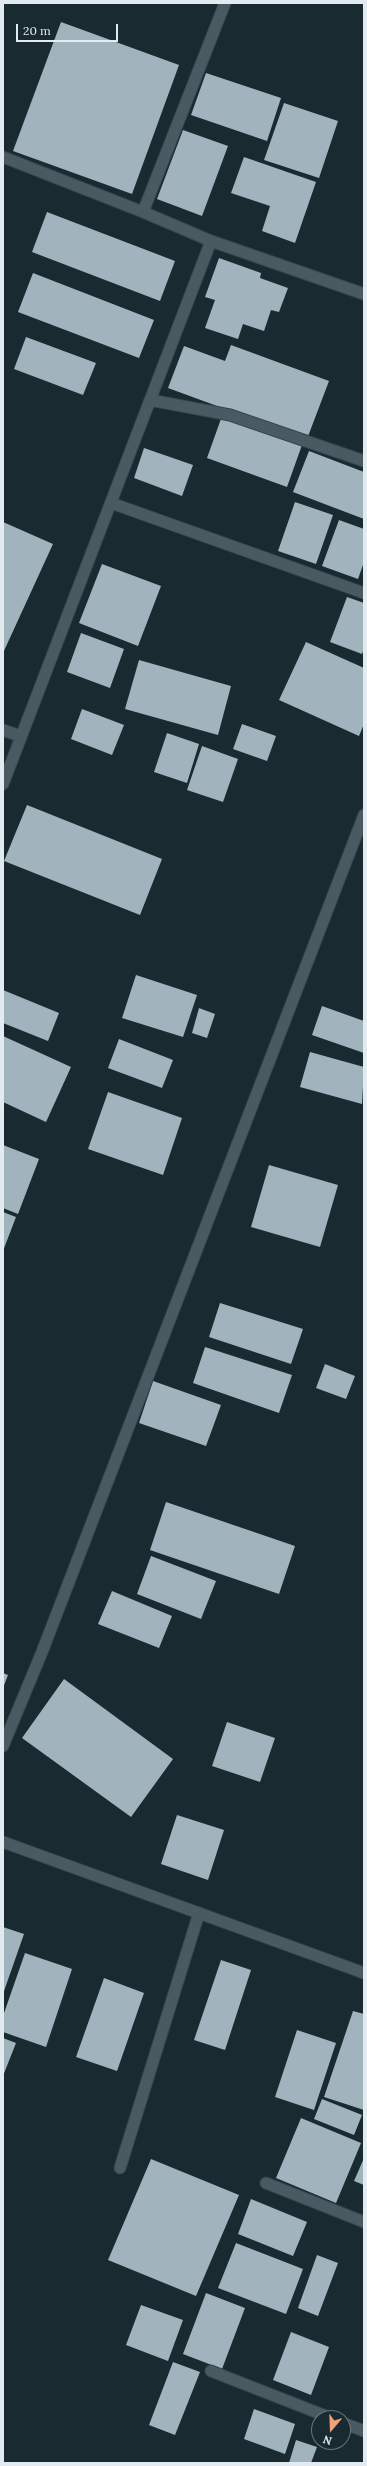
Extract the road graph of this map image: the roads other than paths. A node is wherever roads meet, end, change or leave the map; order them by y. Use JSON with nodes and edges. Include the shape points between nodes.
{"nodes":[{"id":1,"x":221,"y":4,"type":"edge"},
{"id":2,"x":3,"y":157,"type":"edge"},
{"id":3,"x":143,"y":212,"type":"junction"},
{"id":4,"x":210,"y":241,"type":"junction"},
{"id":5,"x":364,"y":294,"type":"edge"},
{"id":6,"x":150,"y":400,"type":"junction"},
{"id":7,"x":364,"y":460,"type":"edge"},
{"id":8,"x":111,"y":503,"type":"junction"},
{"id":9,"x":364,"y":593,"type":"edge"},
{"id":10,"x":3,"y":730,"type":"edge"},
{"id":11,"x":20,"y":736,"type":"junction"},
{"id":12,"x":3,"y":784,"type":"edge"},
{"id":13,"x":364,"y":815,"type":"edge"},
{"id":14,"x":3,"y":1746,"type":"edge"},
{"id":15,"x":3,"y":1842,"type":"edge"},
{"id":16,"x":198,"y":1913,"type":"junction"},
{"id":17,"x":364,"y":1973,"type":"edge"},
{"id":18,"x":120,"y":2168,"type":"dead end"},
{"id":19,"x":266,"y":2183,"type":"dead end"},
{"id":20,"x":364,"y":2222,"type":"edge"},
{"id":21,"x":211,"y":2371,"type":"dead end"},
{"id":22,"x":311,"y":2410,"type":"edge"},
{"id":23,"x":351,"y":2426,"type":"edge"},
{"id":24,"x":364,"y":2431,"type":"edge"}],
"edges":[{"from":1,"to":3,"type":"street"},
{"from":2,"to":3,"type":"street"},
{"from":3,"to":4,"type":"street"},
{"from":4,"to":5,"type":"street"},
{"from":4,"to":6,"type":"street"},
{"from":6,"to":7,"type":"street","via":[[230,415]]},
{"from":6,"to":8,"type":"street"},
{"from":8,"to":9,"type":"street"},
{"from":8,"to":11,"type":"street"},
{"from":10,"to":11,"type":"street"},
{"from":11,"to":12,"type":"street"},
{"from":13,"to":14,"type":"street","via":[[56,1615]]},
{"from":15,"to":16,"type":"street"},
{"from":16,"to":17,"type":"street"},
{"from":16,"to":18,"type":"street"},
{"from":19,"to":20,"type":"street"},
{"from":21,"to":22,"type":"street"},
{"from":23,"to":24,"type":"street"}]}
